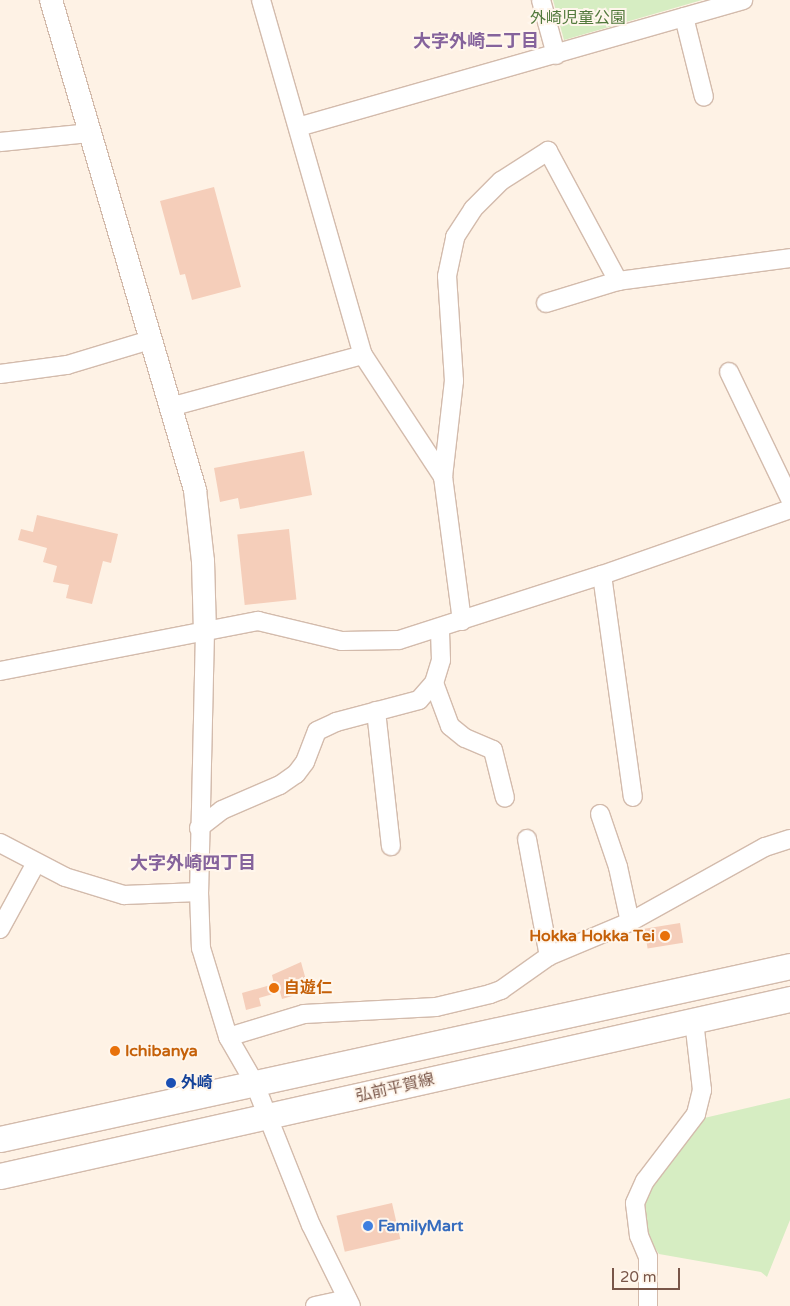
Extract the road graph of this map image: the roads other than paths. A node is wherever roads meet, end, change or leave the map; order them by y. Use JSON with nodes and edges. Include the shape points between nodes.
{"nodes":[{"id":1,"x":51,"y":0,"type":"edge"},
{"id":2,"x":261,"y":0,"type":"edge"},
{"id":3,"x":541,"y":0,"type":"edge"},
{"id":4,"x":743,"y":0,"type":"edge"},
{"id":5,"x":715,"y":4,"type":"edge"},
{"id":6,"x":684,"y":17,"type":"junction"},
{"id":7,"x":556,"y":55,"type":"junction"},
{"id":8,"x":704,"y":97,"type":"dead end"},
{"id":9,"x":298,"y":127,"type":"junction"},
{"id":10,"x":90,"y":133,"type":"junction"},
{"id":11,"x":0,"y":142,"type":"edge"},
{"id":12,"x":790,"y":258,"type":"edge"},
{"id":13,"x":618,"y":281,"type":"junction"},
{"id":14,"x":546,"y":303,"type":"dead end"},
{"id":15,"x":150,"y":340,"type":"junction"},
{"id":16,"x":363,"y":354,"type":"junction"},
{"id":17,"x":728,"y":372,"type":"dead end"},
{"id":18,"x":0,"y":374,"type":"edge"},
{"id":19,"x":170,"y":407,"type":"junction"},
{"id":20,"x":443,"y":477,"type":"junction"},
{"id":21,"x":790,"y":499,"type":"edge"},
{"id":22,"x":790,"y":509,"type":"edge"},
{"id":23,"x":602,"y":575,"type":"junction"},
{"id":24,"x":462,"y":621,"type":"junction"},
{"id":25,"x":440,"y":628,"type":"junction"},
{"id":26,"x":205,"y":631,"type":"junction"},
{"id":27,"x":0,"y":671,"type":"edge"},
{"id":28,"x":434,"y":683,"type":"junction"},
{"id":29,"x":376,"y":711,"type":"junction"},
{"id":30,"x":505,"y":798,"type":"dead end"},
{"id":31,"x":633,"y":798,"type":"dead end"},
{"id":32,"x":600,"y":814,"type":"dead end"},
{"id":33,"x":200,"y":828,"type":"junction"},
{"id":34,"x":527,"y":839,"type":"dead end"},
{"id":35,"x":790,"y":839,"type":"edge"},
{"id":36,"x":0,"y":843,"type":"edge"},
{"id":37,"x":391,"y":846,"type":"dead end"},
{"id":38,"x":36,"y":863,"type":"junction"},
{"id":39,"x":199,"y":892,"type":"junction"},
{"id":40,"x":630,"y":922,"type":"junction"},
{"id":41,"x":0,"y":929,"type":"edge"},
{"id":42,"x":548,"y":956,"type":"junction"},
{"id":43,"x":790,"y":966,"type":"edge"},
{"id":44,"x":790,"y":999,"type":"edge"},
{"id":45,"x":694,"y":1021,"type":"junction"},
{"id":46,"x":228,"y":1037,"type":"junction"},
{"id":47,"x":254,"y":1082,"type":"junction"},
{"id":48,"x":268,"y":1116,"type":"junction"},
{"id":49,"x":0,"y":1139,"type":"edge"},
{"id":50,"x":0,"y":1176,"type":"edge"},
{"id":51,"x":349,"y":1303,"type":"edge"},
{"id":52,"x":315,"y":1306,"type":"edge"},
{"id":53,"x":648,"y":1306,"type":"edge"}],
"edges":[{"from":1,"to":10,"type":"street"},
{"from":2,"to":9,"type":"street"},
{"from":3,"to":7,"type":"street"},
{"from":4,"to":5,"type":"street"},
{"from":5,"to":6,"type":"street"},
{"from":6,"to":7,"type":"street"},
{"from":6,"to":8,"type":"street"},
{"from":7,"to":9,"type":"street"},
{"from":9,"to":16,"type":"street"},
{"from":10,"to":11,"type":"street"},
{"from":10,"to":15,"type":"street"},
{"from":12,"to":13,"type":"street"},
{"from":13,"to":14,"type":"street"},
{"from":13,"to":20,"type":"street","via":[[548,151],[501,181],[472,209],[455,237],[447,276],[454,381]]},
{"from":15,"to":18,"type":"street","via":[[67,365]]},
{"from":15,"to":19,"type":"street"},
{"from":16,"to":19,"type":"street"},
{"from":16,"to":20,"type":"street"},
{"from":17,"to":21,"type":"street"},
{"from":19,"to":26,"type":"street","via":[[195,490],[203,560]]},
{"from":20,"to":24,"type":"street"},
{"from":22,"to":23,"type":"street"},
{"from":23,"to":24,"type":"street"},
{"from":23,"to":31,"type":"street"},
{"from":24,"to":25,"type":"street"},
{"from":25,"to":26,"type":"street","via":[[399,640],[342,641],[258,621]]},
{"from":25,"to":28,"type":"street","via":[[441,660]]},
{"from":26,"to":27,"type":"street"},
{"from":26,"to":33,"type":"street"},
{"from":28,"to":29,"type":"street","via":[[419,700]]},
{"from":28,"to":30,"type":"street","via":[[450,726],[465,738],[493,750]]},
{"from":29,"to":33,"type":"street","via":[[317,731],[296,774],[222,810]]},
{"from":29,"to":37,"type":"street"},
{"from":32,"to":40,"type":"street","via":[[618,867]]},
{"from":33,"to":39,"type":"street"},
{"from":34,"to":42,"type":"street"},
{"from":35,"to":40,"type":"street","via":[[764,847]]},
{"from":36,"to":38,"type":"street"},
{"from":38,"to":39,"type":"street","via":[[65,877],[124,896]]},
{"from":38,"to":41,"type":"street"},
{"from":39,"to":46,"type":"street","via":[[201,948],[210,987]]},
{"from":40,"to":42,"type":"street"},
{"from":42,"to":46,"type":"street","via":[[501,990],[462,1001],[429,1007],[304,1014]]},
{"from":43,"to":47,"type":"main road"},
{"from":44,"to":45,"type":"main road","name":"弘前平賀線"},
{"from":45,"to":48,"type":"main road","name":"弘前平賀線"},
{"from":45,"to":53,"type":"street","via":[[702,1090],[696,1114],[645,1181],[635,1203],[639,1236],[648,1257]]},
{"from":46,"to":47,"type":"street"},
{"from":47,"to":48,"type":"street"},
{"from":47,"to":49,"type":"main road"},
{"from":48,"to":50,"type":"main road","name":"弘前平賀線"},
{"from":48,"to":51,"type":"street","via":[[311,1225]]},
{"from":51,"to":52,"type":"street"}]}
